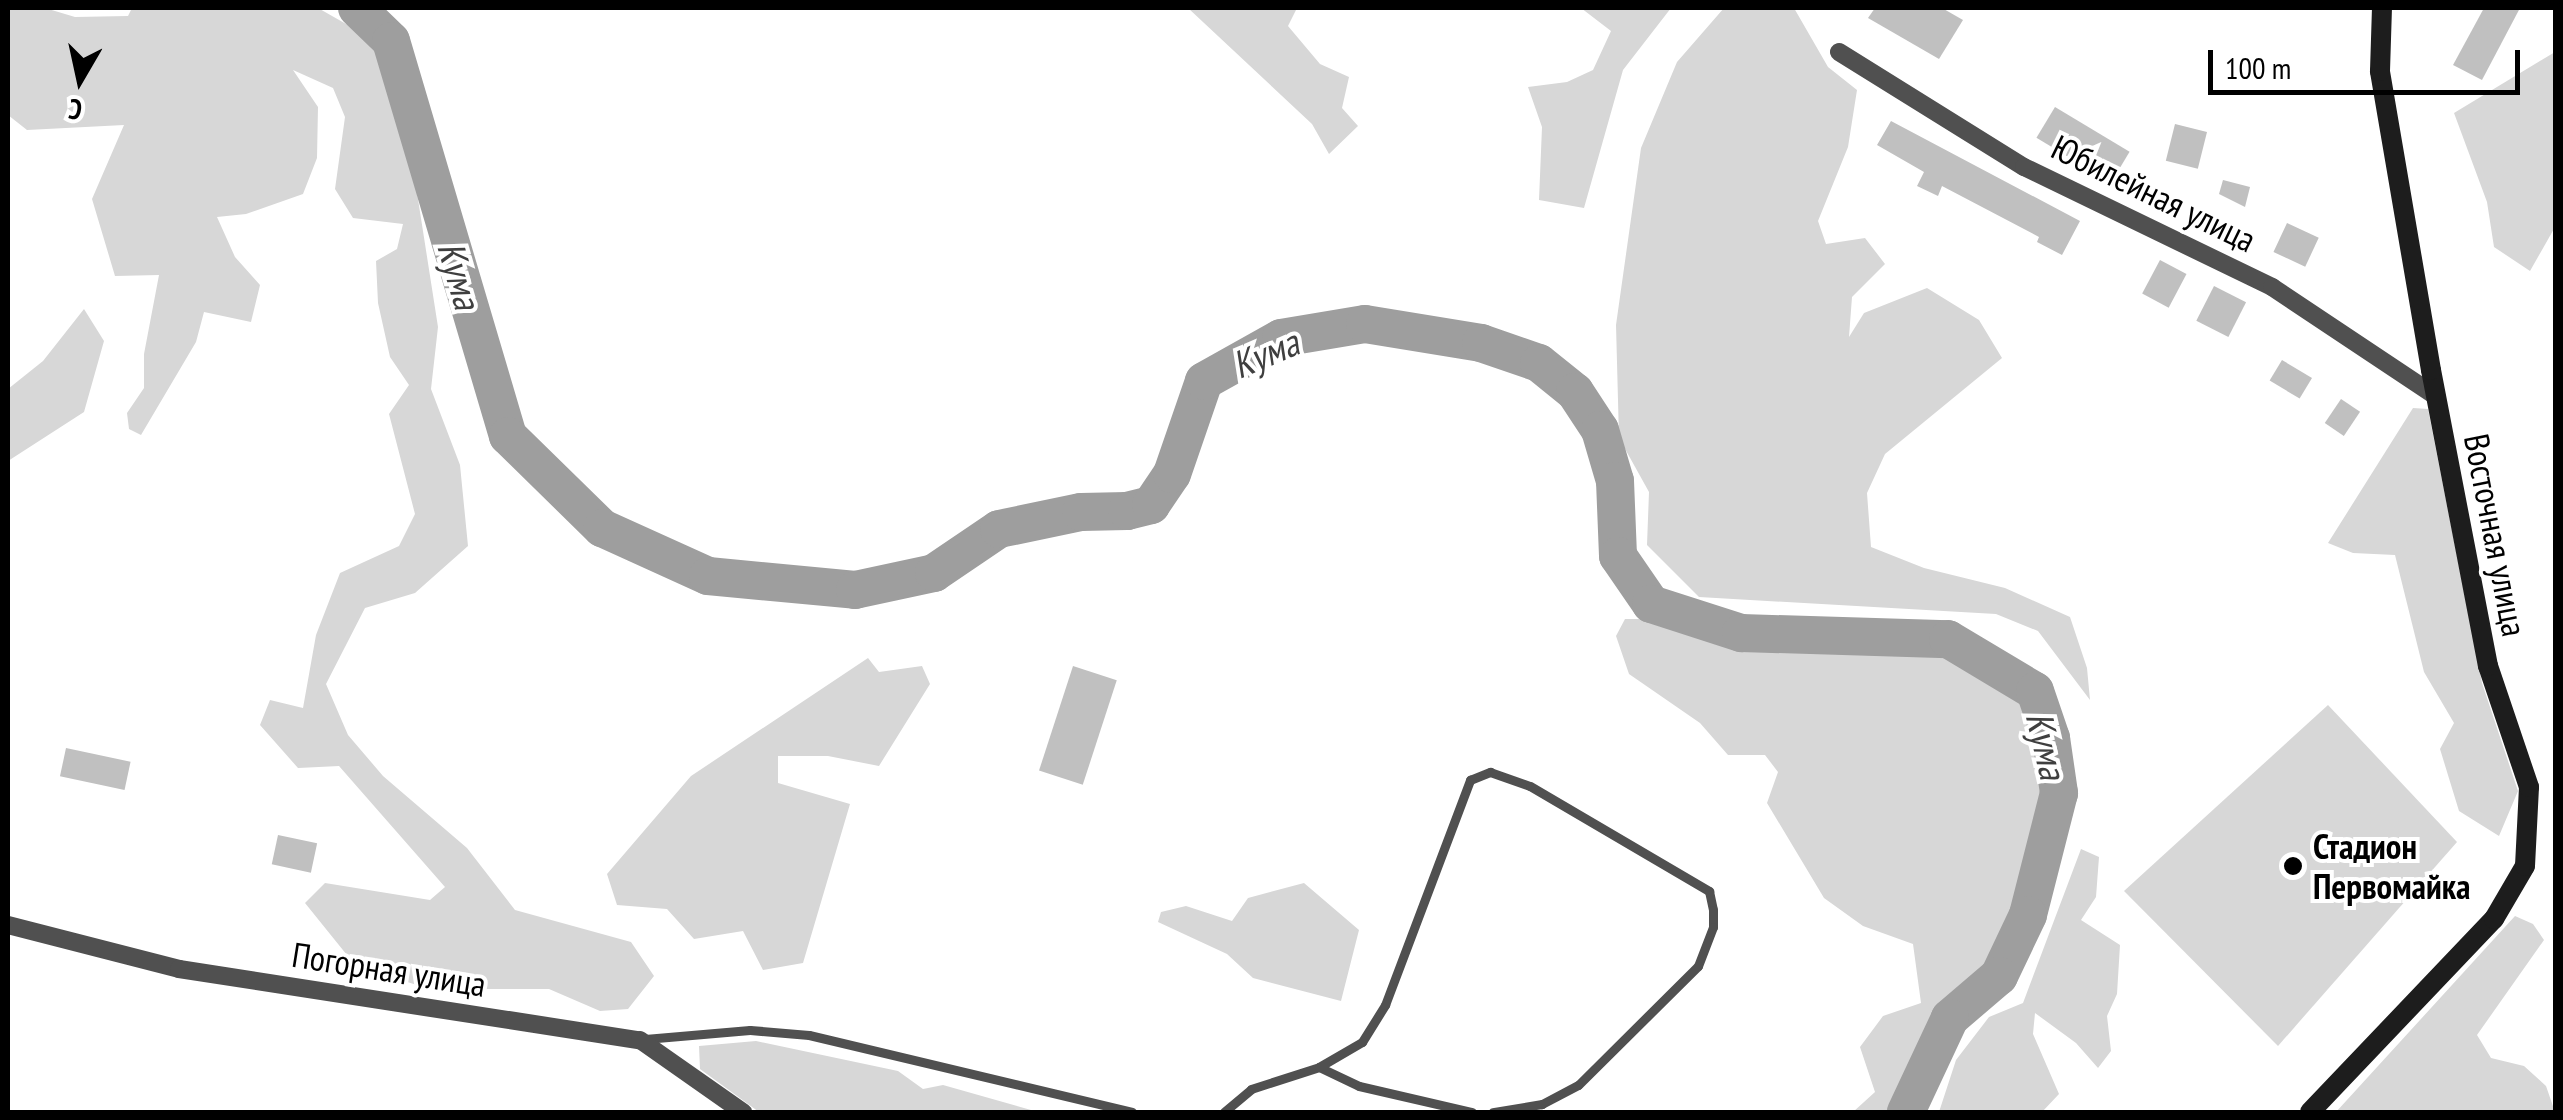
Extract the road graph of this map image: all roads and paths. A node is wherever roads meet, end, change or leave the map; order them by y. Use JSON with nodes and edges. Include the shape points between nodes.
{"nodes":[{"id":1,"x":2382,"y":8,"type":"edge"},
{"id":2,"x":1839,"y":52,"type":"dead end"},
{"id":3,"x":2437,"y":397,"type":"junction"},
{"id":4,"x":8,"y":925,"type":"edge"},
{"id":5,"x":640,"y":1040,"type":"junction"},
{"id":6,"x":1318,"y":1067,"type":"junction"},
{"id":7,"x":743,"y":1112,"type":"edge"},
{"id":8,"x":1132,"y":1112,"type":"edge"},
{"id":9,"x":1224,"y":1112,"type":"edge"},
{"id":10,"x":1472,"y":1112,"type":"edge"},
{"id":11,"x":1493,"y":1112,"type":"edge"},
{"id":12,"x":2310,"y":1112,"type":"edge"}],
"edges":[{"from":1,"to":3,"type":"street","name":"Восточная улица","via":[[2380,71]]},
{"from":2,"to":3,"type":"street","name":"Юбилейная улица","via":[[2024,167],[2272,286]]},
{"from":3,"to":12,"type":"street","name":"Восточная улица","via":[[2488,666],[2530,787],[2525,866],[2494,919]]},
{"from":4,"to":5,"type":"street","name":"Погорная улица","via":[[179,970]]},
{"from":5,"to":7,"type":"street","name":"Погорная улица"},
{"from":5,"to":8,"type":"lane","via":[[750,1030],[809,1036]]},
{"from":6,"to":9,"type":"lane","via":[[1251,1089]]},
{"from":6,"to":10,"type":"lane","via":[[1359,1086]]},
{"from":6,"to":11,"type":"lane","via":[[1362,1042],[1386,1005],[1470,780],[1490,772],[1530,786],[1709,891],[1713,910],[1698,966],[1578,1085],[1542,1104]]}]}
